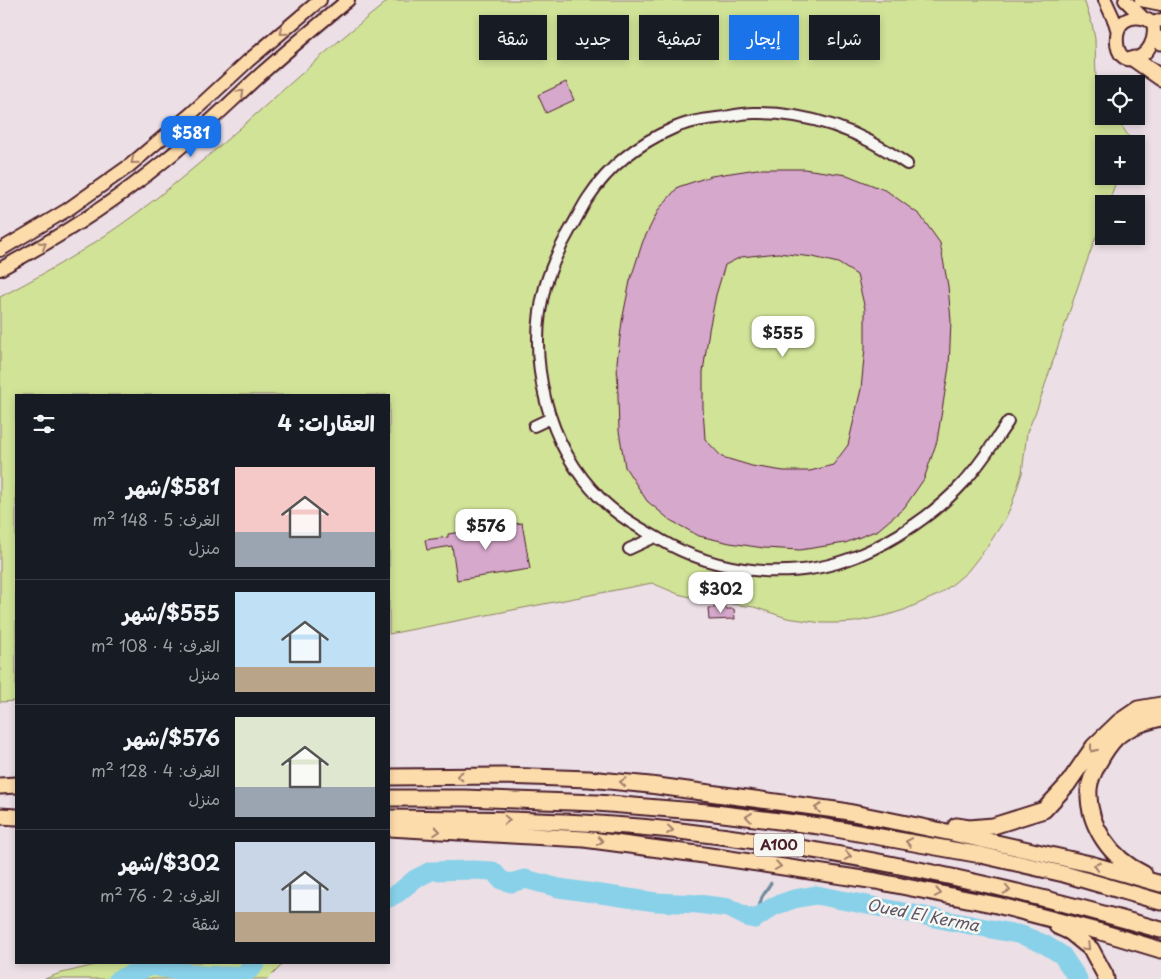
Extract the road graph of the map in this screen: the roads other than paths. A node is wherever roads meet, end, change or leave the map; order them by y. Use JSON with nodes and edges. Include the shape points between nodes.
{"nodes":[{"id":1,"x":320,"y":0,"type":"edge"},
{"id":2,"x":348,"y":0,"type":"edge"},
{"id":3,"x":1105,"y":0,"type":"edge"},
{"id":4,"x":1125,"y":0,"type":"edge"},
{"id":5,"x":1141,"y":0,"type":"edge"},
{"id":6,"x":1161,"y":4,"type":"edge"},
{"id":7,"x":1152,"y":20,"type":"edge"},
{"id":8,"x":1118,"y":32,"type":"junction"},
{"id":9,"x":1160,"y":40,"type":"edge"},
{"id":10,"x":1134,"y":59,"type":"junction"},
{"id":11,"x":1161,"y":78,"type":"edge"},
{"id":12,"x":907,"y":164,"type":"dead end"},
{"id":13,"x":0,"y":250,"type":"edge"},
{"id":14,"x":0,"y":268,"type":"edge"},
{"id":15,"x":551,"y":418,"type":"junction"},
{"id":16,"x":1008,"y":422,"type":"dead end"},
{"id":17,"x":534,"y":426,"type":"dead end"},
{"id":18,"x":656,"y":537,"type":"junction"},
{"id":19,"x":629,"y":549,"type":"dead end"},
{"id":20,"x":1161,"y":705,"type":"edge"},
{"id":21,"x":1161,"y":718,"type":"edge"},
{"id":22,"x":390,"y":777,"type":"edge"},
{"id":23,"x":15,"y":785,"type":"edge"},
{"id":24,"x":0,"y":786,"type":"edge"},
{"id":25,"x":0,"y":794,"type":"edge"},
{"id":26,"x":15,"y":794,"type":"edge"},
{"id":27,"x":390,"y":798,"type":"edge"},
{"id":28,"x":843,"y":811,"type":"junction"},
{"id":29,"x":0,"y":816,"type":"edge"},
{"id":30,"x":15,"y":816,"type":"edge"},
{"id":31,"x":390,"y":818,"type":"edge"},
{"id":32,"x":390,"y":828,"type":"edge"},
{"id":33,"x":1161,"y":883,"type":"edge"},
{"id":34,"x":1161,"y":902,"type":"edge"},
{"id":35,"x":996,"y":905,"type":"junction"},
{"id":36,"x":1161,"y":930,"type":"edge"},
{"id":37,"x":1161,"y":950,"type":"edge"},
{"id":38,"x":1106,"y":979,"type":"edge"}],
"edges":[{"from":1,"to":13,"type":"main road","one_way":true,"via":[[129,166],[67,210]]},
{"from":14,"to":2,"type":"main road","one_way":true,"via":[[80,222],[159,166]]},
{"from":3,"to":8,"type":"main road"},
{"from":4,"to":7,"type":"main road"},
{"from":5,"to":6,"type":"main road"},
{"from":7,"to":8,"type":"main road","via":[[1130,19],[1120,26]]},
{"from":7,"to":9,"type":"main road"},
{"from":8,"to":10,"type":"main road","via":[[1120,49]]},
{"from":9,"to":10,"type":"main road","via":[[1152,55]]},
{"from":10,"to":11,"type":"highway"},
{"from":12,"to":15,"type":"street","via":[[872,142],[840,128],[772,113],[698,120],[664,132],[633,151],[606,175],[587,199],[563,241],[550,273],[541,306],[538,340],[540,371]]},
{"from":15,"to":17,"type":"street"},
{"from":15,"to":18,"type":"street","via":[[568,456],[591,489],[619,514]]},
{"from":16,"to":18,"type":"street","via":[[964,482],[932,511],[884,542],[841,561],[787,571],[751,570],[716,564],[682,552]]},
{"from":18,"to":19,"type":"street"},
{"from":20,"to":28,"type":"highway","one_way":true,"via":[[1138,709],[1119,722],[1094,746],[1067,785],[1044,810],[993,826],[969,828],[862,811]]},
{"from":21,"to":33,"type":"highway","via":[[1143,723],[1116,738],[1096,768],[1089,787],[1090,803],[1100,835],[1125,863]]},
{"from":28,"to":22,"type":"highway","one_way":true,"via":[[589,779]]},
{"from":23,"to":24,"type":"highway"},
{"from":25,"to":26,"type":"highway"},
{"from":34,"to":27,"type":"highway","number":"A100","one_way":true,"via":[[990,857],[819,826],[707,812],[597,804]]},
{"from":33,"to":28,"type":"highway","one_way":true,"via":[[952,833]]},
{"from":29,"to":30,"type":"highway"},
{"from":31,"to":36,"type":"highway","number":"A100","one_way":true,"via":[[580,823],[737,838],[941,874]]},
{"from":32,"to":35,"type":"highway","one_way":true,"via":[[584,839],[876,881]]},
{"from":35,"to":37,"type":"highway"},
{"from":35,"to":38,"type":"highway","one_way":true,"via":[[1043,919],[1070,932],[1092,949]]}]}
